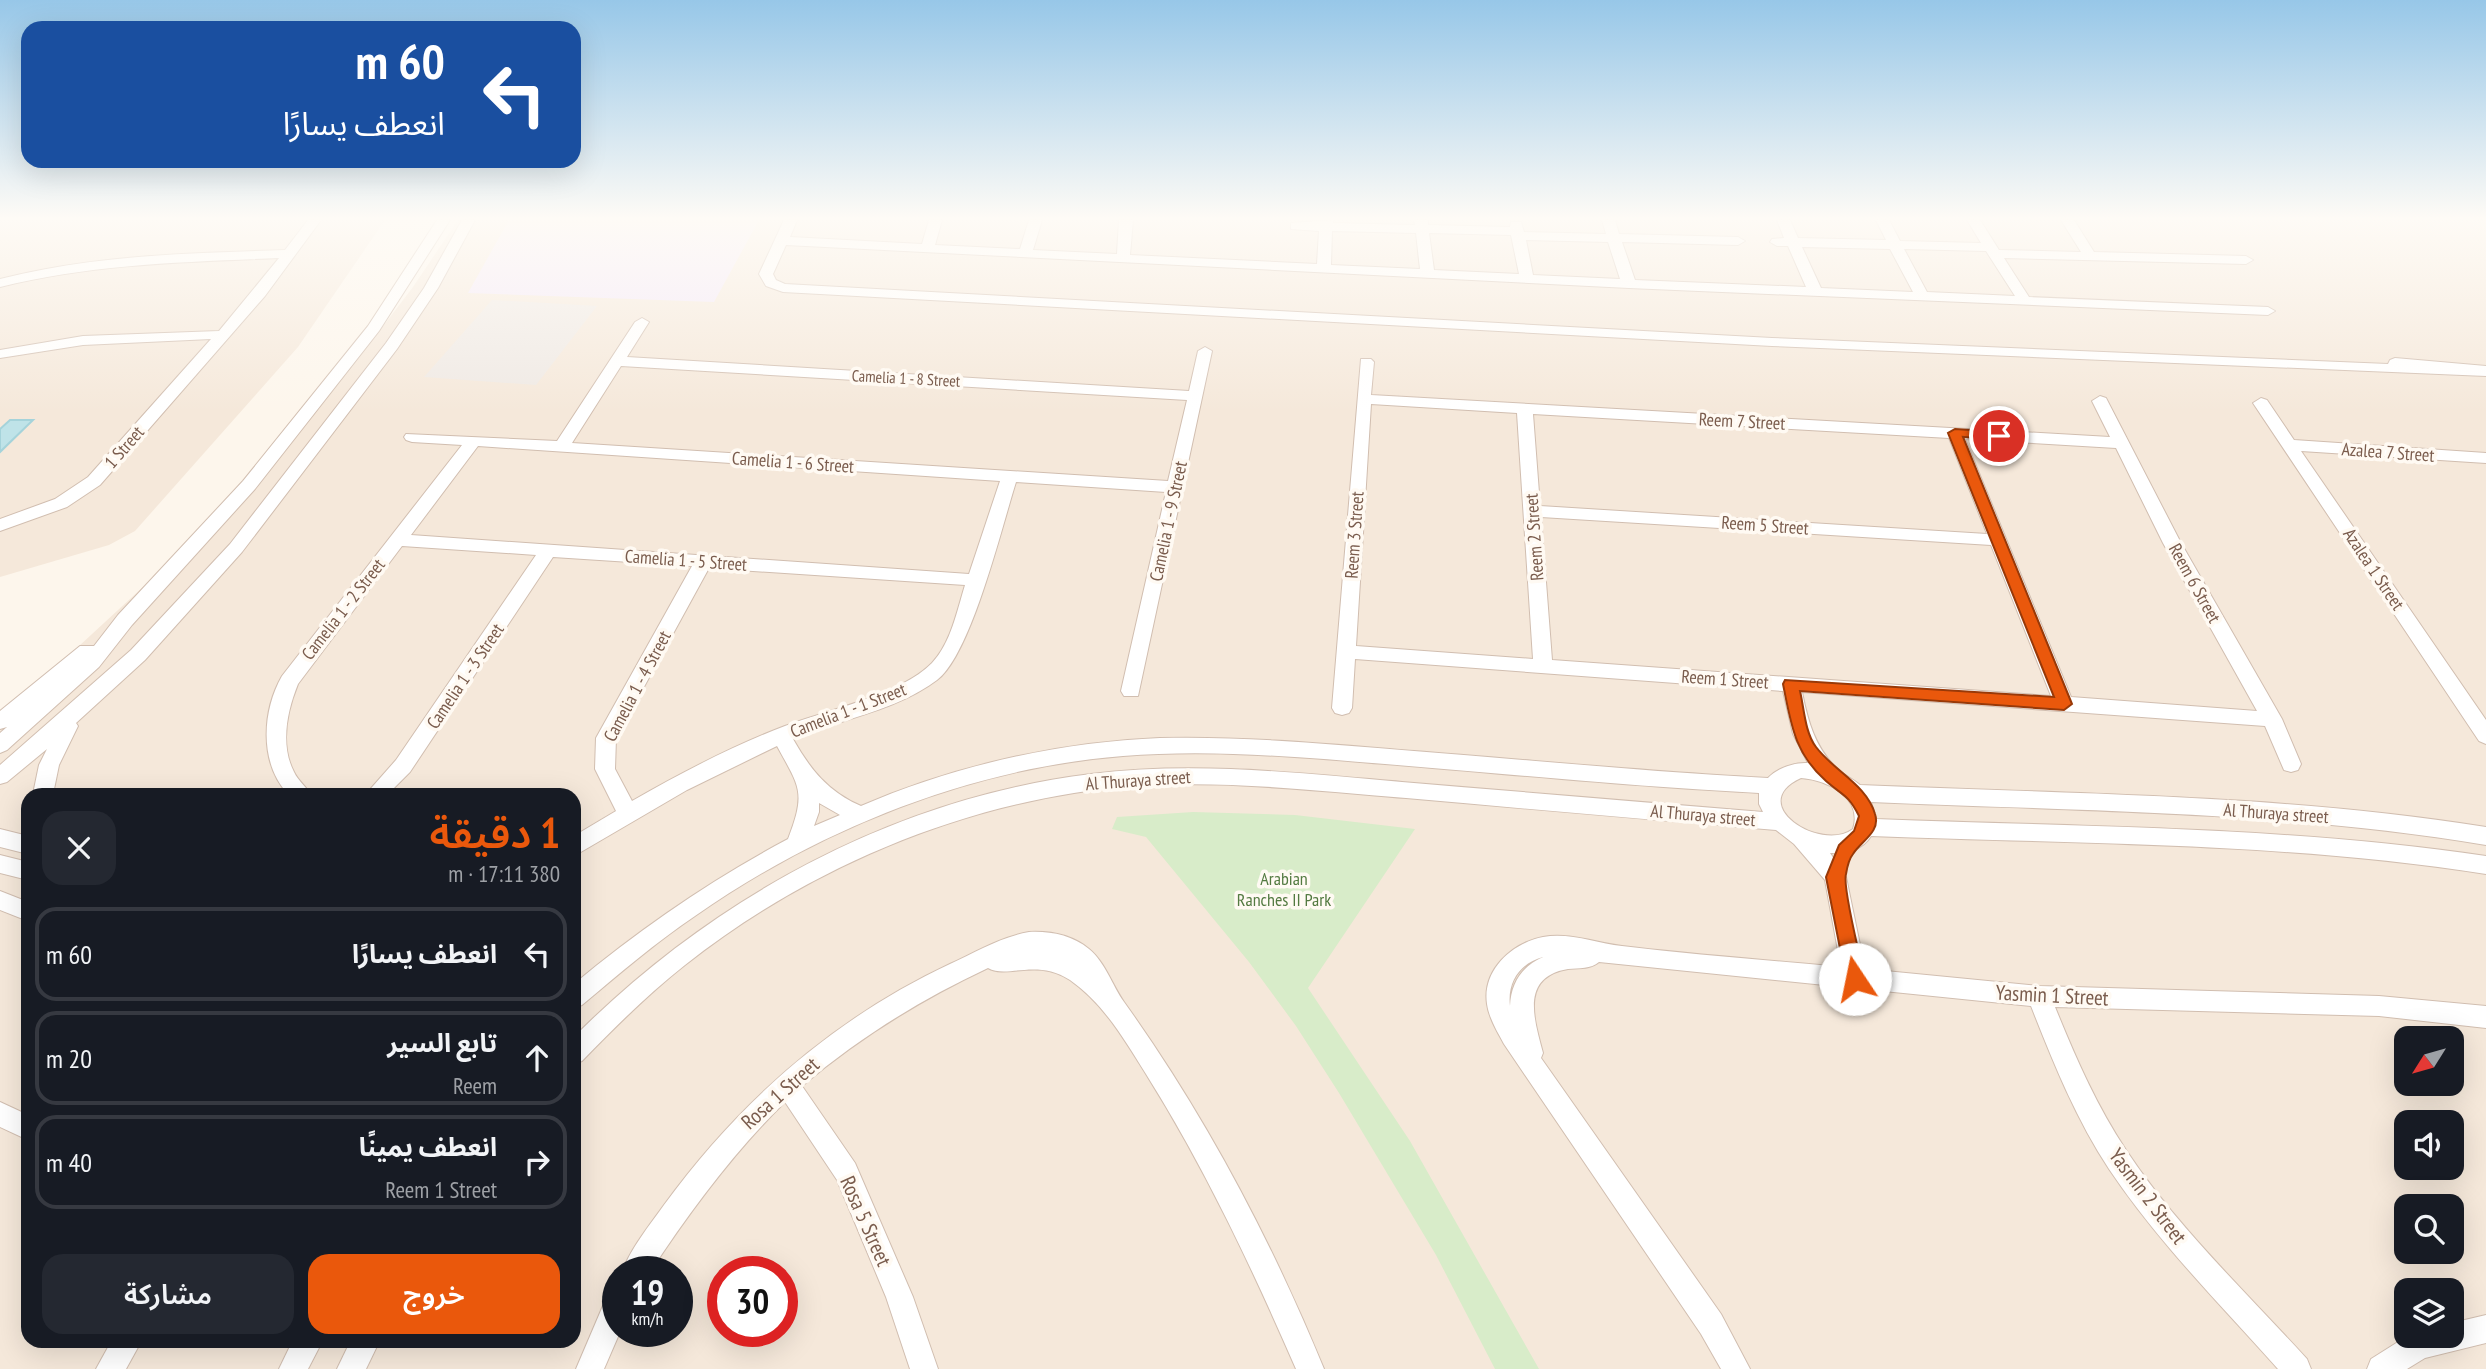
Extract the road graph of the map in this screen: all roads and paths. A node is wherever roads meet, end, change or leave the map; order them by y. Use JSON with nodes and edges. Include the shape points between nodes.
{"nodes":[{"id":1,"x":265,"y":284,"type":"edge"},
{"id":2,"x":404,"y":284,"type":"edge"},
{"id":3,"x":434,"y":284,"type":"edge"},
{"id":4,"x":773,"y":284,"type":"edge"},
{"id":5,"x":1629,"y":284,"type":"edge"},
{"id":6,"x":1812,"y":284,"type":"edge"},
{"id":7,"x":1916,"y":284,"type":"edge"},
{"id":8,"x":2014,"y":284,"type":"edge"},
{"id":9,"x":1815,"y":291,"type":"junction"},
{"id":10,"x":1922,"y":296,"type":"junction"},
{"id":11,"x":2025,"y":300,"type":"junction"},
{"id":12,"x":2267,"y":311,"type":"dead end"},
{"id":13,"x":642,"y":323,"type":"dead end"},
{"id":14,"x":223,"y":335,"type":"junction"},
{"id":15,"x":1205,"y":351,"type":"dead end"},
{"id":16,"x":0,"y":354,"type":"edge"},
{"id":17,"x":617,"y":361,"type":"junction"},
{"id":18,"x":1366,"y":362,"type":"dead end"},
{"id":19,"x":2486,"y":371,"type":"edge"},
{"id":20,"x":1195,"y":396,"type":"junction"},
{"id":21,"x":1364,"y":399,"type":"junction"},
{"id":22,"x":2101,"y":401,"type":"dead end"},
{"id":23,"x":2261,"y":403,"type":"dead end"},
{"id":24,"x":1525,"y":408,"type":"junction"},
{"id":25,"x":1955,"y":433,"type":"junction"},
{"id":26,"x":412,"y":437,"type":"dead end"},
{"id":27,"x":474,"y":441,"type":"junction"},
{"id":28,"x":2121,"y":443,"type":"junction"},
{"id":29,"x":2291,"y":445,"type":"junction"},
{"id":30,"x":561,"y":447,"type":"junction"},
{"id":31,"x":2485,"y":460,"type":"edge"},
{"id":32,"x":1010,"y":477,"type":"junction"},
{"id":33,"x":1175,"y":487,"type":"junction"},
{"id":34,"x":1532,"y":511,"type":"junction"},
{"id":35,"x":0,"y":525,"type":"edge"},
{"id":36,"x":397,"y":540,"type":"junction"},
{"id":37,"x":1998,"y":540,"type":"junction"},
{"id":38,"x":547,"y":552,"type":"junction"},
{"id":39,"x":704,"y":561,"type":"junction"},
{"id":40,"x":975,"y":580,"type":"junction"},
{"id":41,"x":125,"y":620,"type":"junction"},
{"id":42,"x":1346,"y":652,"type":"junction"},
{"id":43,"x":1543,"y":666,"type":"junction"},
{"id":44,"x":1791,"y":684,"type":"junction"},
{"id":45,"x":1131,"y":691,"type":"dead end"},
{"id":46,"x":2064,"y":704,"type":"junction"},
{"id":47,"x":0,"y":705,"type":"edge"},
{"id":48,"x":1342,"y":708,"type":"dead end"},
{"id":49,"x":75,"y":713,"type":"junction"},
{"id":50,"x":2272,"y":719,"type":"junction"},
{"id":51,"x":0,"y":722,"type":"edge"},
{"id":52,"x":781,"y":736,"type":"junction"},
{"id":53,"x":2486,"y":736,"type":"edge"},
{"id":54,"x":1802,"y":739,"type":"junction"},
{"id":55,"x":0,"y":745,"type":"edge"},
{"id":56,"x":2291,"y":764,"type":"dead end"},
{"id":57,"x":0,"y":776,"type":"edge"},
{"id":58,"x":1832,"y":776,"type":"junction"},
{"id":59,"x":1778,"y":780,"type":"junction"},
{"id":60,"x":807,"y":783,"type":"junction"},
{"id":61,"x":45,"y":788,"type":"edge"},
{"id":62,"x":295,"y":788,"type":"edge"},
{"id":63,"x":382,"y":788,"type":"edge"},
{"id":64,"x":1856,"y":793,"type":"junction"},
{"id":65,"x":628,"y":813,"type":"junction"},
{"id":66,"x":860,"y":814,"type":"junction"},
{"id":67,"x":1778,"y":821,"type":"junction"},
{"id":68,"x":1866,"y":827,"type":"junction"},
{"id":69,"x":2485,"y":836,"type":"edge"},
{"id":70,"x":0,"y":838,"type":"edge"},
{"id":71,"x":1800,"y":838,"type":"junction"},
{"id":72,"x":1850,"y":842,"type":"junction"},
{"id":73,"x":21,"y":843,"type":"edge"},
{"id":74,"x":581,"y":843,"type":"edge"},
{"id":75,"x":797,"y":843,"type":"junction"},
{"id":76,"x":0,"y":864,"type":"edge"},
{"id":77,"x":2486,"y":865,"type":"edge"},
{"id":78,"x":21,"y":869,"type":"edge"},
{"id":79,"x":1835,"y":877,"type":"junction"},
{"id":80,"x":0,"y":900,"type":"edge"},
{"id":81,"x":21,"y":909,"type":"edge"},
{"id":82,"x":1855,"y":979,"type":"junction"},
{"id":83,"x":581,"y":992,"type":"edge"},
{"id":84,"x":2039,"y":996,"type":"junction"},
{"id":85,"x":2486,"y":1017,"type":"edge"},
{"id":86,"x":581,"y":1046,"type":"edge"},
{"id":87,"x":786,"y":1083,"type":"junction"},
{"id":88,"x":0,"y":1114,"type":"edge"},
{"id":89,"x":21,"y":1124,"type":"edge"},
{"id":90,"x":645,"y":1256,"type":"edge"},
{"id":91,"x":2486,"y":1329,"type":"edge"},
{"id":92,"x":602,"y":1341,"type":"edge"},
{"id":93,"x":123,"y":1348,"type":"edge"},
{"id":94,"x":305,"y":1348,"type":"edge"},
{"id":95,"x":362,"y":1348,"type":"edge"},
{"id":96,"x":110,"y":1369,"type":"edge"},
{"id":97,"x":293,"y":1369,"type":"edge"},
{"id":98,"x":351,"y":1369,"type":"edge"},
{"id":99,"x":590,"y":1369,"type":"edge"},
{"id":100,"x":924,"y":1369,"type":"edge"},
{"id":101,"x":1310,"y":1369,"type":"edge"},
{"id":102,"x":1737,"y":1369,"type":"edge"},
{"id":103,"x":2297,"y":1369,"type":"edge"},
{"id":104,"x":2381,"y":1369,"type":"edge"}],
"edges":[{"from":1,"to":14,"type":"street","name":"1 Street"},
{"from":2,"to":41,"type":"street","via":[[321,398]]},
{"from":3,"to":49,"type":"street","via":[[392,346],[236,548],[174,618]]},
{"from":4,"to":19,"type":"street","via":[[783,289],[1772,342]]},
{"from":5,"to":9,"type":"street"},
{"from":6,"to":9,"type":"street"},
{"from":7,"to":10,"type":"street"},
{"from":8,"to":11,"type":"street"},
{"from":9,"to":10,"type":"street"},
{"from":10,"to":11,"type":"street"},
{"from":11,"to":12,"type":"street"},
{"from":13,"to":17,"type":"street"},
{"from":14,"to":16,"type":"street","via":[[98,337]]},
{"from":14,"to":35,"type":"street","name":"1 Street","via":[[94,481],[61,503]]},
{"from":15,"to":20,"type":"street","name":"Camelia 1 - 9 Street"},
{"from":17,"to":20,"type":"street","name":"Camelia 1 - 8 Street"},
{"from":17,"to":30,"type":"street"},
{"from":18,"to":21,"type":"street","name":"Reem 3 Street"},
{"from":20,"to":33,"type":"street","name":"Camelia 1 - 9 Street"},
{"from":21,"to":24,"type":"street","name":"Reem 7 Street"},
{"from":21,"to":42,"type":"street","name":"Reem 3 Street"},
{"from":22,"to":28,"type":"street","name":"Reem 6 Street"},
{"from":23,"to":29,"type":"street","name":"Azalea 1 Street"},
{"from":24,"to":25,"type":"street","name":"Reem 7 Street"},
{"from":24,"to":34,"type":"street","name":"Reem 2 Street"},
{"from":25,"to":28,"type":"street","name":"Reem 7 Street"},
{"from":25,"to":37,"type":"street"},
{"from":26,"to":27,"type":"street","name":"Camelia 1 - 6 Street"},
{"from":27,"to":30,"type":"street","name":"Camelia 1 - 6 Street"},
{"from":27,"to":36,"type":"street","name":"Camelia 1 - 2 Street"},
{"from":28,"to":50,"type":"street","name":"Reem 6 Street"},
{"from":29,"to":31,"type":"street","name":"Azalea 7 Street"},
{"from":29,"to":53,"type":"street","name":"Azalea 1 Street"},
{"from":30,"to":32,"type":"street","name":"Camelia 1 - 6 Street"},
{"from":32,"to":33,"type":"street","name":"Camelia 1 - 6 Street"},
{"from":32,"to":40,"type":"street","name":"Camelia 1 - 1 Street"},
{"from":33,"to":45,"type":"street","name":"Camelia 1 - 9 Street"},
{"from":34,"to":37,"type":"street","name":"Reem 5 Street"},
{"from":34,"to":43,"type":"street","name":"Reem 2 Street"},
{"from":36,"to":38,"type":"street","name":"Camelia 1 - 5 Street"},
{"from":36,"to":62,"type":"street","name":"Camelia 1 - 2 Street","via":[[298,666],[282,696],[276,728],[279,756]]},
{"from":37,"to":46,"type":"street"},
{"from":38,"to":39,"type":"street","name":"Camelia 1 - 5 Street"},
{"from":38,"to":63,"type":"street","name":"Camelia 1 - 3 Street","via":[[403,766]]},
{"from":39,"to":40,"type":"street","name":"Camelia 1 - 5 Street"},
{"from":39,"to":65,"type":"street","name":"Camelia 1 - 4 Street","via":[[603,748],[604,774]]},
{"from":40,"to":52,"type":"street","name":"Camelia 1 - 1 Street","via":[[957,639],[948,658],[932,674],[910,688]]},
{"from":41,"to":47,"type":"street"},
{"from":41,"to":51,"type":"street"},
{"from":41,"to":55,"type":"street","via":[[92,662]]},
{"from":42,"to":43,"type":"street","name":"Reem 1 Street"},
{"from":42,"to":48,"type":"street","name":"Reem 3 Street"},
{"from":43,"to":44,"type":"street","name":"Reem 1 Street"},
{"from":44,"to":46,"type":"street","name":"Reem 1 Street"},
{"from":44,"to":54,"type":"street"},
{"from":46,"to":50,"type":"street","name":"Reem 1 Street"},
{"from":49,"to":57,"type":"street"},
{"from":49,"to":61,"type":"street","via":[[55,747]]},
{"from":50,"to":56,"type":"street","name":"Reem 6 Street"},
{"from":52,"to":60,"type":"street"},
{"from":52,"to":65,"type":"street","name":"Camelia 1 - 1 Street"},
{"from":54,"to":58,"type":"street"},
{"from":54,"to":59,"type":"street","via":[[1798,758]]},
{"from":58,"to":59,"type":"street","via":[[1799,770]]},
{"from":58,"to":64,"type":"street"},
{"from":59,"to":66,"type":"street","name":"Al Thuraya street","via":[[1243,747],[1142,748],[1089,751],[1031,762],[914,793]]},
{"from":59,"to":67,"type":"street","via":[[1768,797]]},
{"from":60,"to":66,"type":"street","via":[[830,802]]},
{"from":60,"to":75,"type":"street","via":[[809,812]]},
{"from":64,"to":68,"type":"street","via":[[1867,816]]},
{"from":64,"to":69,"type":"street","name":"Al Thuraya street","via":[[2254,810],[2395,821]]},
{"from":65,"to":74,"type":"street","name":"Camelia 1 - 1 Street"},
{"from":66,"to":75,"type":"street","name":"Al Thuraya street"},
{"from":67,"to":71,"type":"street"},
{"from":67,"to":86,"type":"street","name":"Al Thuraya street","via":[[1251,777],[1187,775],[1072,785],[1009,797],[905,831],[758,901],[660,972]]},
{"from":68,"to":72,"type":"street"},
{"from":68,"to":77,"type":"street","name":"Al Thuraya street","via":[[2271,843]]},
{"from":70,"to":73,"type":"street"},
{"from":71,"to":72,"type":"street","via":[[1826,846]]},
{"from":71,"to":79,"type":"street"},
{"from":72,"to":79,"type":"street"},
{"from":75,"to":83,"type":"street","name":"Al Thuraya street","via":[[690,904]]},
{"from":76,"to":78,"type":"street"},
{"from":79,"to":82,"type":"street"},
{"from":80,"to":81,"type":"street"},
{"from":82,"to":84,"type":"street","name":"Yasmin 1 Street"},
{"from":82,"to":102,"type":"street","name":"Yasmin 1 Street","via":[[1619,956],[1568,958],[1545,965],[1528,979],[1520,1000],[1535,1068]]},
{"from":84,"to":85,"type":"street","name":"Yasmin 1 Street","via":[[2379,1006]]},
{"from":84,"to":103,"type":"street","name":"Yasmin 2 Street","via":[[2075,1084],[2118,1159],[2153,1208]]},
{"from":87,"to":90,"type":"street","name":"Rosa 1 Street","via":[[725,1145]]},
{"from":87,"to":100,"type":"street","name":"Rosa 5 Street","via":[[846,1172]]},
{"from":87,"to":101,"type":"street","name":"Rosa 1 Street","via":[[887,1010],[972,967],[1013,958],[1046,958],[1075,969],[1108,997],[1144,1045],[1192,1128]]},
{"from":88,"to":89,"type":"street"},
{"from":91,"to":104,"type":"street","via":[[2419,1345]]},
{"from":92,"to":99,"type":"street"},
{"from":93,"to":96,"type":"street"},
{"from":94,"to":97,"type":"street"},
{"from":95,"to":98,"type":"street"}]}
